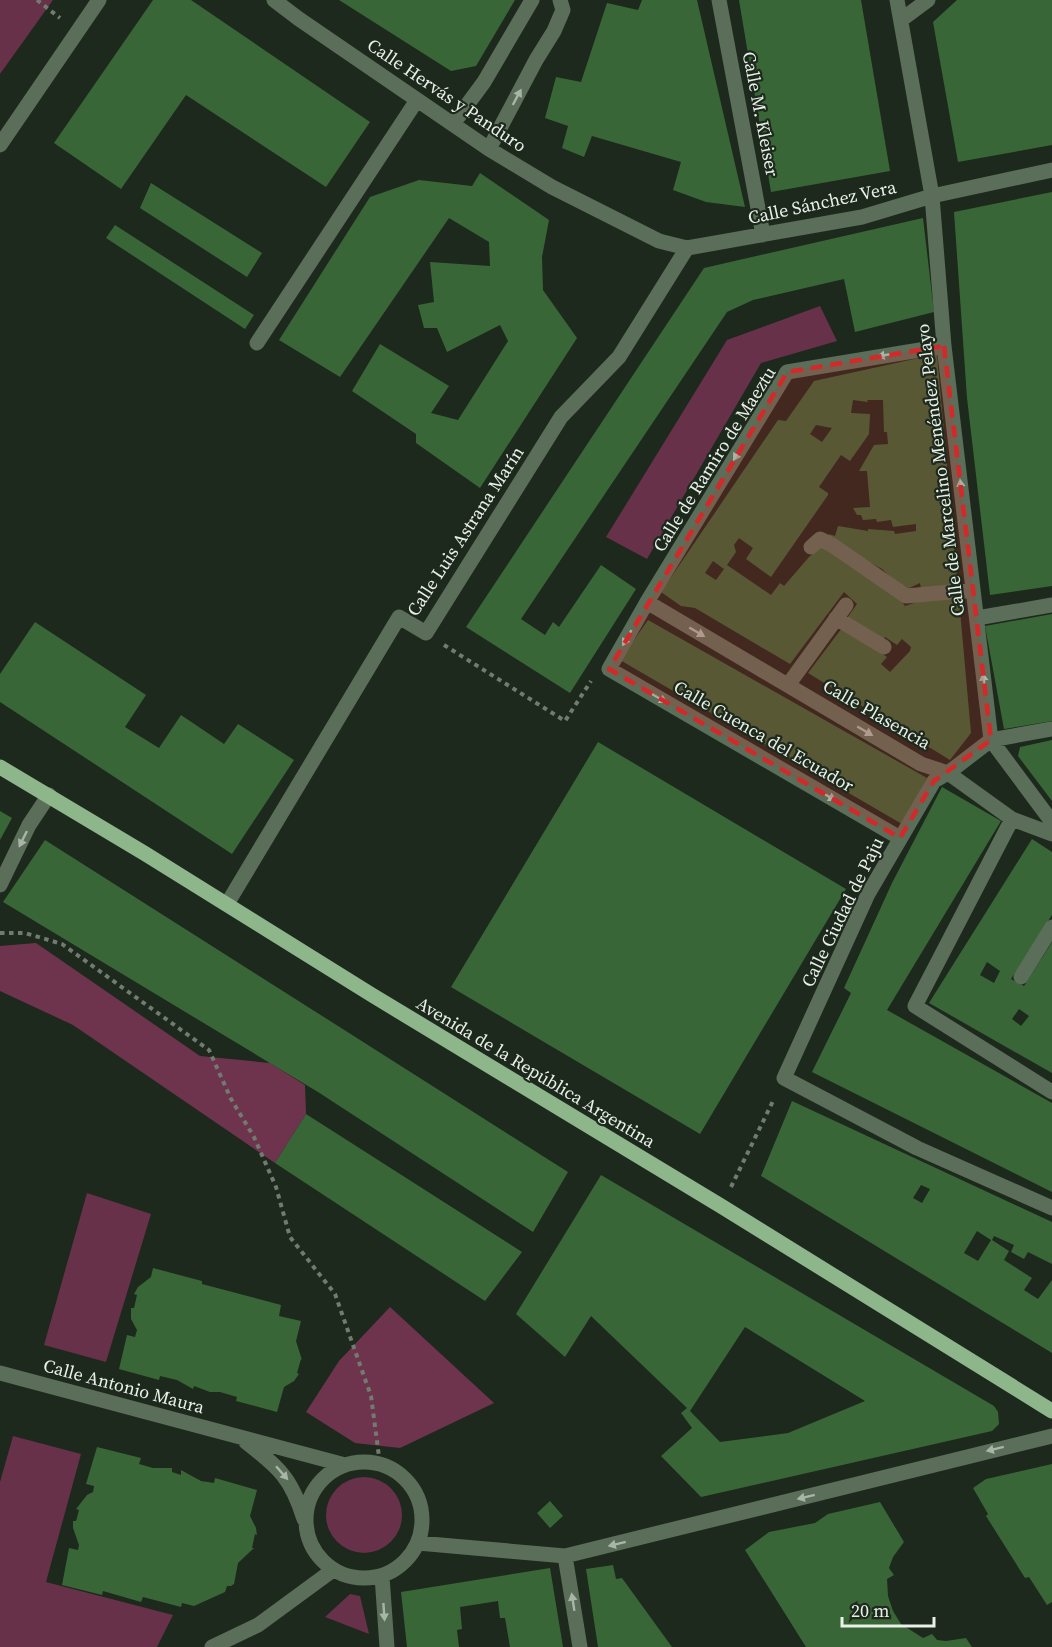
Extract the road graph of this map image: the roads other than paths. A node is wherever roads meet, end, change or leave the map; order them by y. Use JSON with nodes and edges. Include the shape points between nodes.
{"nodes":[{"id":1,"x":99,"y":0,"type":"edge"},
{"id":2,"x":274,"y":0,"type":"edge"},
{"id":3,"x":532,"y":0,"type":"edge"},
{"id":4,"x":560,"y":0,"type":"edge"},
{"id":5,"x":719,"y":0,"type":"edge"},
{"id":6,"x":897,"y":0,"type":"edge"},
{"id":7,"x":928,"y":0,"type":"edge"},
{"id":8,"x":901,"y":20,"type":"junction"},
{"id":9,"x":417,"y":100,"type":"junction"},
{"id":10,"x":453,"y":124,"type":"junction"},
{"id":11,"x":0,"y":145,"type":"edge"},
{"id":12,"x":489,"y":149,"type":"junction"},
{"id":13,"x":1052,"y":170,"type":"edge"},
{"id":14,"x":932,"y":196,"type":"junction"},
{"id":15,"x":605,"y":214,"type":"joint"},
{"id":16,"x":763,"y":235,"type":"junction"},
{"id":17,"x":687,"y":248,"type":"junction"},
{"id":18,"x":257,"y":343,"type":"dead end"},
{"id":19,"x":944,"y":345,"type":"junction"},
{"id":20,"x":811,"y":547,"type":"dead end"},
{"id":21,"x":973,"y":590,"type":"junction"},
{"id":22,"x":647,"y":602,"type":"junction"},
{"id":23,"x":846,"y":604,"type":"dead end"},
{"id":24,"x":1052,"y":605,"type":"edge"},
{"id":25,"x":836,"y":618,"type":"junction"},
{"id":26,"x":977,"y":618,"type":"junction"},
{"id":27,"x":884,"y":647,"type":"dead end"},
{"id":28,"x":609,"y":669,"type":"joint"},
{"id":29,"x":788,"y":686,"type":"junction"},
{"id":30,"x":1052,"y":729,"type":"edge"},
{"id":31,"x":991,"y":740,"type":"junction"},
{"id":32,"x":0,"y":767,"type":"edge"},
{"id":33,"x":948,"y":773,"type":"junction"},
{"id":34,"x":49,"y":795,"type":"junction"},
{"id":35,"x":1012,"y":819,"type":"junction"},
{"id":36,"x":1052,"y":822,"type":"edge"},
{"id":37,"x":1052,"y":834,"type":"edge"},
{"id":38,"x":900,"y":838,"type":"junction"},
{"id":39,"x":0,"y":885,"type":"edge"},
{"id":40,"x":227,"y":904,"type":"junction"},
{"id":41,"x":1052,"y":927,"type":"edge"},
{"id":42,"x":1021,"y":977,"type":"dead end"},
{"id":43,"x":1052,"y":1092,"type":"edge"},
{"id":44,"x":1052,"y":1208,"type":"edge"},
{"id":45,"x":0,"y":1373,"type":"edge"},
{"id":46,"x":1052,"y":1411,"type":"edge"},
{"id":47,"x":1052,"y":1436,"type":"edge"},
{"id":48,"x":239,"y":1437,"type":"junction"},
{"id":49,"x":345,"y":1465,"type":"junction"},
{"id":50,"x":305,"y":1523,"type":"junction"},
{"id":51,"x":418,"y":1543,"type":"junction"},
{"id":52,"x":566,"y":1556,"type":"junction"},
{"id":53,"x":333,"y":1570,"type":"junction"},
{"id":54,"x":382,"y":1576,"type":"junction"},
{"id":55,"x":212,"y":1647,"type":"edge"},
{"id":56,"x":387,"y":1647,"type":"edge"},
{"id":57,"x":580,"y":1647,"type":"edge"}],
"edges":[{"from":1,"to":11,"type":"street"},
{"from":2,"to":9,"type":"street","name":"Calle Hervás y Panduro"},
{"from":3,"to":10,"type":"street","via":[[484,82]]},
{"from":12,"to":4,"type":"street","one_way":true,"via":[[554,31],[563,10]]},
{"from":5,"to":16,"type":"street","name":"Calle M. Kleiser"},
{"from":6,"to":8,"type":"street","name":"Calle de Marcelino Menéndez Pelayo"},
{"from":7,"to":8,"type":"street"},
{"from":8,"to":14,"type":"street","name":"Calle de Marcelino Menéndez Pelayo"},
{"from":9,"to":10,"type":"street","name":"Calle Hervás y Panduro"},
{"from":9,"to":18,"type":"street"},
{"from":10,"to":12,"type":"street","name":"Calle Hervás y Panduro"},
{"from":12,"to":15,"type":"street","name":"Calle Hervás y Panduro"},
{"from":13,"to":14,"type":"street","name":"Calle Sánchez Vera"},
{"from":14,"to":16,"type":"street","name":"Calle Sánchez Vera","via":[[862,217]]},
{"from":14,"to":19,"type":"street","name":"Calle de Marcelino Menéndez Pelayo"},
{"from":15,"to":17,"type":"street","name":"Calle Sánchez Vera","via":[[659,241]]},
{"from":16,"to":17,"type":"street","name":"Calle Sánchez Vera"},
{"from":17,"to":40,"type":"street","name":"Calle Luis Astrana Marín","via":[[619,357],[561,417],[426,633],[399,617]]},
{"from":21,"to":19,"type":"street","name":"Calle de Marcelino Menéndez Pelayo","one_way":true},
{"from":19,"to":22,"type":"street","name":"Calle de Ramiro de Maeztu","one_way":true,"via":[[787,372]]},
{"from":20,"to":21,"type":"street","via":[[820,538],[906,596]]},
{"from":21,"to":26,"type":"street","name":"Calle de Marcelino Menéndez Pelayo"},
{"from":22,"to":28,"type":"street","name":"Calle de Ramiro de Maeztu","one_way":true},
{"from":22,"to":29,"type":"street","name":"Calle Plasencia","one_way":true},
{"from":23,"to":25,"type":"street"},
{"from":24,"to":26,"type":"street"},
{"from":25,"to":27,"type":"street"},
{"from":25,"to":29,"type":"street"},
{"from":31,"to":26,"type":"street","name":"Calle de Marcelino Menéndez Pelayo","one_way":true},
{"from":28,"to":38,"type":"street","name":"Calle Cuenca del Ecuador","one_way":true},
{"from":29,"to":33,"type":"street","name":"Calle Plasencia","one_way":true,"via":[[921,764]]},
{"from":30,"to":31,"type":"street"},
{"from":31,"to":33,"type":"street"},
{"from":31,"to":36,"type":"street"},
{"from":32,"to":34,"type":"main road","name":"Avenida de la República Argentina"},
{"from":33,"to":35,"type":"street"},
{"from":33,"to":38,"type":"street","name":"Calle Ciudad de Paju","via":[[934,781]]},
{"from":34,"to":39,"type":"street","one_way":true,"via":[[29,825]]},
{"from":34,"to":40,"type":"main road","name":"Avenida de la República Argentina"},
{"from":35,"to":37,"type":"street"},
{"from":35,"to":43,"type":"street","via":[[915,1006]]},
{"from":38,"to":44,"type":"street","name":"Calle Ciudad de Paju","via":[[868,894],[784,1078],[916,1148]]},
{"from":40,"to":46,"type":"main road","name":"Avenida de la República Argentina"},
{"from":41,"to":42,"type":"street"},
{"from":45,"to":48,"type":"street","name":"Calle Antonio Maura"},
{"from":47,"to":52,"type":"street","one_way":true},
{"from":48,"to":49,"type":"street","name":"Calle Antonio Maura"},
{"from":48,"to":50,"type":"street","name":"Calle Antonio Maura","one_way":true,"via":[[278,1467],[290,1482]]},
{"from":49,"to":50,"type":"street","via":[[319,1483],[308,1502]]},
{"from":49,"to":51,"type":"street","via":[[380,1464],[402,1476],[417,1495],[423,1518]]},
{"from":50,"to":53,"type":"street","via":[[311,1545]]},
{"from":51,"to":52,"type":"street"},
{"from":51,"to":54,"type":"street","via":[[398,1568]]},
{"from":57,"to":52,"type":"street","one_way":true},
{"from":53,"to":54,"type":"street","via":[[357,1578]]},
{"from":53,"to":55,"type":"street","via":[[258,1625]]},
{"from":54,"to":56,"type":"street","one_way":true}]}
